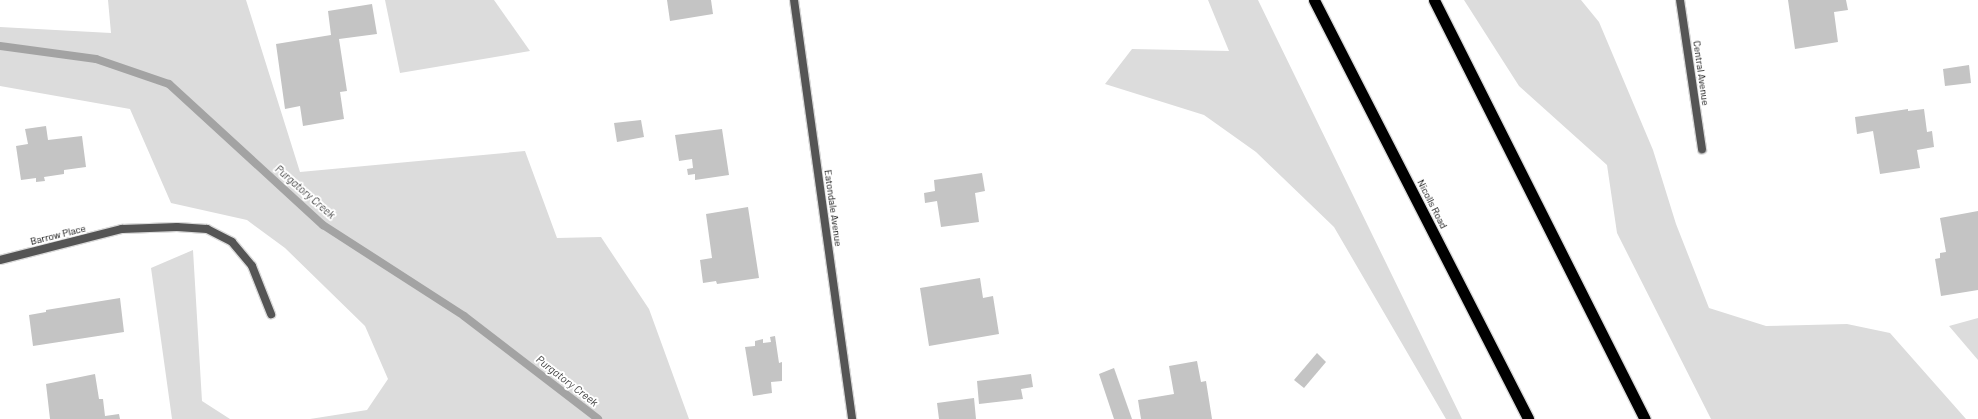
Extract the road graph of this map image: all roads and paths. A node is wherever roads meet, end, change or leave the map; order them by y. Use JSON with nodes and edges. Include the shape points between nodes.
{"nodes":[{"id":1,"x":794,"y":0,"type":"edge"},
{"id":2,"x":1314,"y":0,"type":"edge"},
{"id":3,"x":1434,"y":0,"type":"edge"},
{"id":4,"x":1680,"y":0,"type":"edge"},
{"id":5,"x":1702,"y":149,"type":"dead end"},
{"id":6,"x":0,"y":260,"type":"edge"},
{"id":7,"x":271,"y":314,"type":"dead end"},
{"id":8,"x":852,"y":419,"type":"edge"},
{"id":9,"x":1528,"y":419,"type":"edge"},
{"id":10,"x":1645,"y":419,"type":"edge"}],
"edges":[{"from":1,"to":8,"type":"street","name":"Eatondale Avenue"},
{"from":2,"to":9,"type":"highway","name":"Nicolls Road"},
{"from":3,"to":10,"type":"highway"},
{"from":4,"to":5,"type":"street","name":"Central Avenue"},
{"from":6,"to":7,"type":"street","name":"Barrow Place","via":[[122,229],[177,226],[207,229],[232,242],[252,266]]}]}
